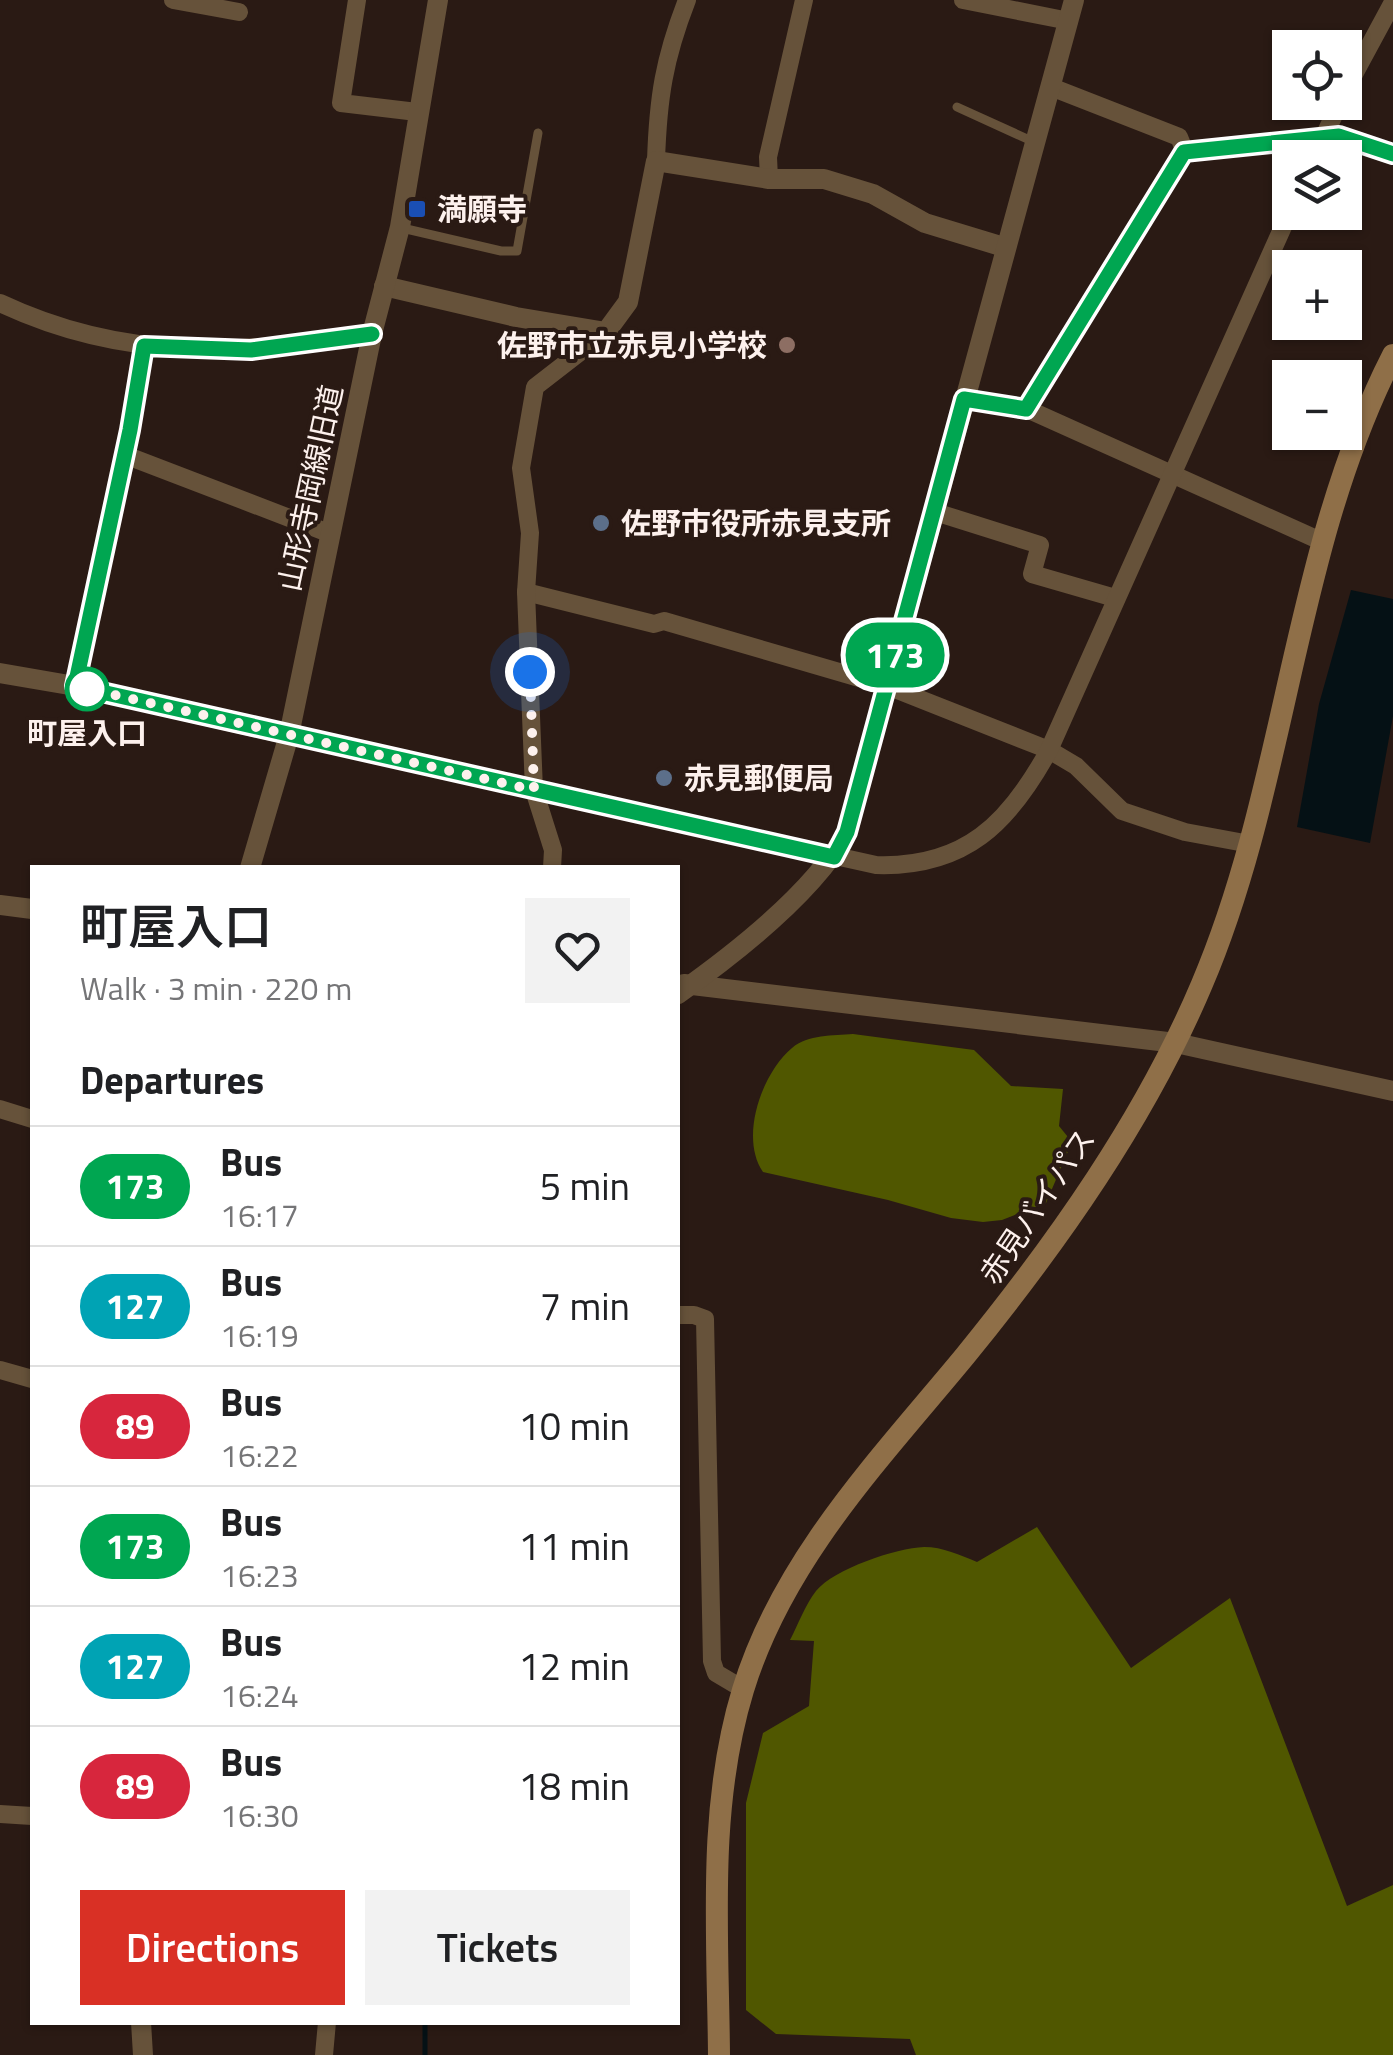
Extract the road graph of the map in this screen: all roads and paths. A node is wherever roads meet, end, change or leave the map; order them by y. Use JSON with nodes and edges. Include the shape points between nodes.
{"nodes":[{"id":1,"x":173,"y":0,"type":"edge"},
{"id":2,"x":358,"y":0,"type":"edge"},
{"id":3,"x":438,"y":0,"type":"edge"},
{"id":4,"x":687,"y":0,"type":"edge"},
{"id":5,"x":804,"y":0,"type":"edge"},
{"id":6,"x":963,"y":0,"type":"edge"},
{"id":7,"x":1074,"y":0,"type":"edge"},
{"id":8,"x":1393,"y":2,"type":"edge"},
{"id":9,"x":239,"y":12,"type":"dead end"},
{"id":10,"x":1069,"y":21,"type":"junction"},
{"id":11,"x":1362,"y":59,"type":"edge"},
{"id":12,"x":1050,"y":87,"type":"junction"},
{"id":13,"x":956,"y":107,"type":"dead end"},
{"id":14,"x":417,"y":112,"type":"junction"},
{"id":15,"x":1332,"y":120,"type":"edge"},
{"id":16,"x":538,"y":134,"type":"dead end"},
{"id":17,"x":1324,"y":138,"type":"junction"},
{"id":18,"x":1034,"y":142,"type":"junction"},
{"id":19,"x":1184,"y":152,"type":"junction"},
{"id":20,"x":1393,"y":154,"type":"edge"},
{"id":21,"x":656,"y":161,"type":"junction"},
{"id":22,"x":769,"y":179,"type":"junction"},
{"id":23,"x":400,"y":227,"type":"junction"},
{"id":24,"x":1281,"y":230,"type":"edge"},
{"id":25,"x":1004,"y":247,"type":"junction"},
{"id":26,"x":384,"y":286,"type":"junction"},
{"id":27,"x":0,"y":302,"type":"edge"},
{"id":28,"x":606,"y":332,"type":"junction"},
{"id":29,"x":372,"y":334,"type":"junction"},
{"id":30,"x":144,"y":346,"type":"junction"},
{"id":31,"x":1393,"y":356,"type":"edge"},
{"id":32,"x":964,"y":399,"type":"junction"},
{"id":33,"x":1026,"y":409,"type":"junction"},
{"id":34,"x":125,"y":455,"type":"junction"},
{"id":35,"x":1170,"y":474,"type":"junction"},
{"id":36,"x":935,"y":512,"type":"junction"},
{"id":37,"x":331,"y":534,"type":"junction"},
{"id":38,"x":1323,"y":542,"type":"junction"},
{"id":39,"x":526,"y":592,"type":"junction"},
{"id":40,"x":1116,"y":598,"type":"junction"},
{"id":41,"x":0,"y":673,"type":"edge"},
{"id":42,"x":75,"y":686,"type":"junction"},
{"id":43,"x":887,"y":686,"type":"junction"},
{"id":44,"x":290,"y":735,"type":"junction"},
{"id":45,"x":1049,"y":750,"type":"junction"},
{"id":46,"x":534,"y":790,"type":"junction"},
{"id":47,"x":1250,"y":844,"type":"junction"},
{"id":48,"x":834,"y":857,"type":"junction"},
{"id":49,"x":251,"y":865,"type":"edge"},
{"id":50,"x":552,"y":865,"type":"edge"},
{"id":51,"x":0,"y":905,"type":"edge"},
{"id":52,"x":30,"y":909,"type":"edge"},
{"id":53,"x":682,"y":987,"type":"edge"},
{"id":54,"x":1176,"y":1044,"type":"junction"},
{"id":55,"x":1393,"y":1090,"type":"edge"},
{"id":56,"x":0,"y":1110,"type":"edge"},
{"id":57,"x":30,"y":1118,"type":"edge"},
{"id":58,"x":680,"y":1316,"type":"edge"},
{"id":59,"x":0,"y":1370,"type":"edge"},
{"id":60,"x":30,"y":1378,"type":"edge"},
{"id":61,"x":743,"y":1689,"type":"junction"},
{"id":62,"x":0,"y":1814,"type":"edge"},
{"id":63,"x":30,"y":1816,"type":"edge"},
{"id":64,"x":140,"y":2025,"type":"edge"},
{"id":65,"x":327,"y":2025,"type":"edge"},
{"id":66,"x":143,"y":2055,"type":"edge"},
{"id":67,"x":324,"y":2055,"type":"edge"},
{"id":68,"x":719,"y":2055,"type":"edge"}],
"edges":[{"from":1,"to":9,"type":"street"},
{"from":2,"to":14,"type":"street","via":[[341,103]]},
{"from":3,"to":14,"type":"street","name":"山形寺岡線旧道"},
{"from":4,"to":21,"type":"street","via":[[668,50]]},
{"from":5,"to":22,"type":"street","via":[[768,157]]},
{"from":6,"to":10,"type":"street"},
{"from":7,"to":10,"type":"street"},
{"from":8,"to":11,"type":"street"},
{"from":10,"to":12,"type":"street"},
{"from":12,"to":18,"type":"street"},
{"from":12,"to":19,"type":"street","via":[[1179,137]]},
{"from":13,"to":18,"type":"lane"},
{"from":14,"to":23,"type":"street","name":"山形寺岡線旧道"},
{"from":15,"to":17,"type":"street"},
{"from":16,"to":23,"type":"lane","via":[[517,251]]},
{"from":17,"to":19,"type":"street"},
{"from":17,"to":20,"type":"street","via":[[1339,136]]},
{"from":18,"to":25,"type":"street"},
{"from":19,"to":33,"type":"street"},
{"from":21,"to":22,"type":"street"},
{"from":21,"to":28,"type":"street","via":[[628,302]]},
{"from":22,"to":25,"type":"street","via":[[824,179],[873,194],[925,223]]},
{"from":23,"to":26,"type":"street","name":"山形寺岡線旧道"},
{"from":24,"to":35,"type":"street"},
{"from":25,"to":32,"type":"street"},
{"from":26,"to":28,"type":"street"},
{"from":26,"to":29,"type":"street","name":"山形寺岡線旧道"},
{"from":27,"to":30,"type":"street","via":[[66,329]]},
{"from":28,"to":39,"type":"street","via":[[534,388],[521,468],[530,533]]},
{"from":29,"to":30,"type":"street","via":[[251,350]]},
{"from":29,"to":37,"type":"street","name":"山形寺岡線旧道"},
{"from":30,"to":34,"type":"street"},
{"from":31,"to":38,"type":"main road","name":"赤見バイパス","via":[[1350,456]]},
{"from":32,"to":33,"type":"street"},
{"from":32,"to":36,"type":"street"},
{"from":33,"to":35,"type":"street"},
{"from":34,"to":37,"type":"street"},
{"from":34,"to":42,"type":"street"},
{"from":35,"to":38,"type":"street"},
{"from":35,"to":40,"type":"street"},
{"from":36,"to":40,"type":"street","via":[[1040,545],[1032,574]]},
{"from":36,"to":43,"type":"street"},
{"from":37,"to":44,"type":"street","name":"山形寺岡線旧道"},
{"from":38,"to":47,"type":"main road","name":"赤見バイパス"},
{"from":39,"to":43,"type":"street","via":[[664,621]]},
{"from":39,"to":46,"type":"street"},
{"from":40,"to":45,"type":"street"},
{"from":41,"to":42,"type":"street"},
{"from":42,"to":44,"type":"street"},
{"from":43,"to":45,"type":"street"},
{"from":43,"to":48,"type":"street","via":[[847,832]]},
{"from":44,"to":46,"type":"street"},
{"from":44,"to":49,"type":"street","name":"山形寺岡線旧道"},
{"from":45,"to":47,"type":"street","via":[[1076,766],[1122,812]]},
{"from":45,"to":48,"type":"street","via":[[998,825],[957,851],[904,866]]},
{"from":46,"to":48,"type":"street"},
{"from":46,"to":50,"type":"street"},
{"from":47,"to":54,"type":"main road","name":"赤見バイパス"},
{"from":48,"to":53,"type":"street","via":[[781,910]]},
{"from":51,"to":52,"type":"street"},
{"from":53,"to":54,"type":"street"},
{"from":54,"to":55,"type":"street"},
{"from":54,"to":61,"type":"main road","name":"赤見バイパス","via":[[1026,1280],[816,1541]]},
{"from":56,"to":57,"type":"street"},
{"from":58,"to":61,"type":"street","via":[[706,1319],[712,1661],[716,1672]]},
{"from":59,"to":60,"type":"street"},
{"from":61,"to":68,"type":"main road","name":"赤見バイパス","via":[[719,1829]]},
{"from":62,"to":63,"type":"street"},
{"from":64,"to":66,"type":"street"},
{"from":65,"to":67,"type":"street"}]}
